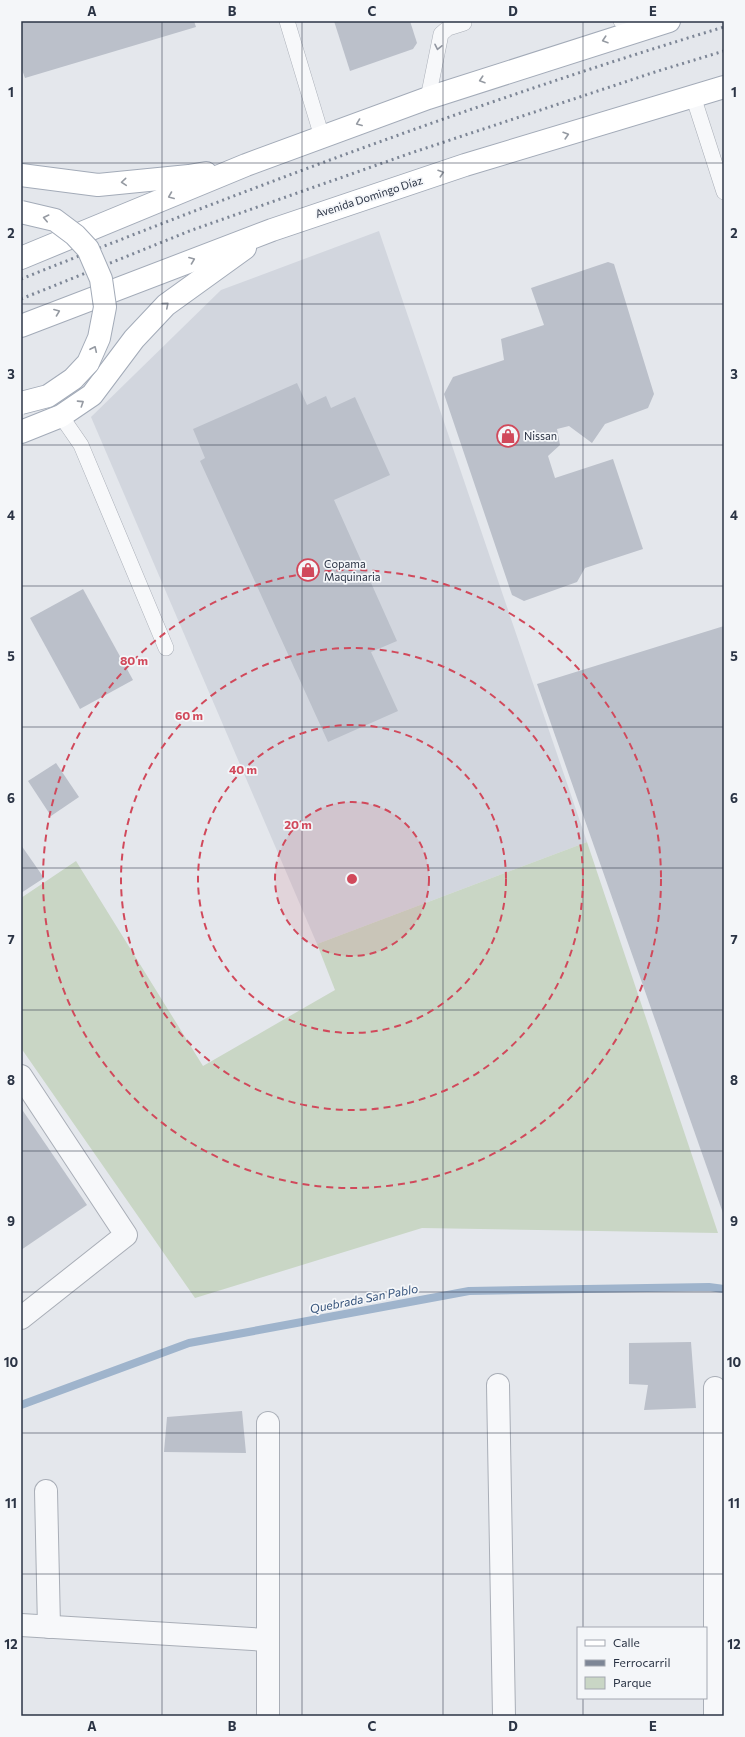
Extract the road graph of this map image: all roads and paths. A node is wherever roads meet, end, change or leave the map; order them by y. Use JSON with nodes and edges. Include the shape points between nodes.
{"nodes":[{"id":1,"x":287,"y":21,"type":"edge"},
{"id":2,"x":670,"y":21,"type":"edge"},
{"id":3,"x":464,"y":23,"type":"dead end"},
{"id":4,"x":630,"y":25,"type":"edge"},
{"id":5,"x":724,"y":87,"type":"edge"},
{"id":6,"x":693,"y":96,"type":"junction"},
{"id":7,"x":428,"y":98,"type":"junction"},
{"id":8,"x":322,"y":137,"type":"junction"},
{"id":9,"x":246,"y":165,"type":"junction"},
{"id":10,"x":21,"y":175,"type":"edge"},
{"id":11,"x":724,"y":192,"type":"edge"},
{"id":12,"x":21,"y":212,"type":"edge"},
{"id":13,"x":272,"y":230,"type":"junction"},
{"id":14,"x":21,"y":258,"type":"edge"},
{"id":15,"x":21,"y":326,"type":"edge"},
{"id":16,"x":21,"y":403,"type":"edge"},
{"id":17,"x":61,"y":416,"type":"junction"},
{"id":18,"x":21,"y":432,"type":"edge"},
{"id":19,"x":166,"y":648,"type":"dead end"},
{"id":20,"x":21,"y":1076,"type":"edge"},
{"id":21,"x":21,"y":1318,"type":"edge"},
{"id":22,"x":498,"y":1385,"type":"dead end"},
{"id":23,"x":715,"y":1388,"type":"dead end"},
{"id":24,"x":268,"y":1422,"type":"dead end"},
{"id":25,"x":46,"y":1491,"type":"dead end"},
{"id":26,"x":21,"y":1625,"type":"edge"},
{"id":27,"x":49,"y":1627,"type":"junction"},
{"id":28,"x":268,"y":1640,"type":"junction"},
{"id":29,"x":268,"y":1716,"type":"edge"},
{"id":30,"x":504,"y":1716,"type":"edge"},
{"id":31,"x":715,"y":1716,"type":"edge"}],
"edges":[{"from":1,"to":8,"type":"lane"},
{"from":2,"to":4,"type":"main road"},
{"from":3,"to":7,"type":"lane","one_way":true,"via":[[448,28],[441,34]]},
{"from":4,"to":7,"type":"main road","one_way":true},
{"from":5,"to":6,"type":"main road","name":"Avenida Domingo Díaz"},
{"from":6,"to":11,"type":"lane"},
{"from":13,"to":6,"type":"main road","name":"Avenida Domingo Díaz","one_way":true,"via":[[465,165]]},
{"from":7,"to":8,"type":"main road","one_way":true},
{"from":8,"to":9,"type":"main road"},
{"from":9,"to":10,"type":"main road","one_way":true,"via":[[189,176],[98,185]]},
{"from":9,"to":14,"type":"main road","one_way":true},
{"from":16,"to":12,"type":"main road","one_way":true,"bridge":true,"via":[[48,396],[73,379],[88,363],[100,338],[105,307],[101,279],[88,249],[56,220]]},
{"from":15,"to":13,"type":"main road","name":"Avenida Domingo Díaz","one_way":true},
{"from":17,"to":13,"type":"main road","one_way":true,"via":[[92,395],[134,339],[166,305]]},
{"from":17,"to":18,"type":"main road"},
{"from":17,"to":19,"type":"lane","via":[[81,445]]},
{"from":20,"to":21,"type":"street","via":[[126,1236]]},
{"from":22,"to":30,"type":"street"},
{"from":23,"to":31,"type":"street"},
{"from":24,"to":28,"type":"street"},
{"from":25,"to":27,"type":"street"},
{"from":26,"to":27,"type":"street"},
{"from":27,"to":28,"type":"street"},
{"from":28,"to":29,"type":"street"}]}
